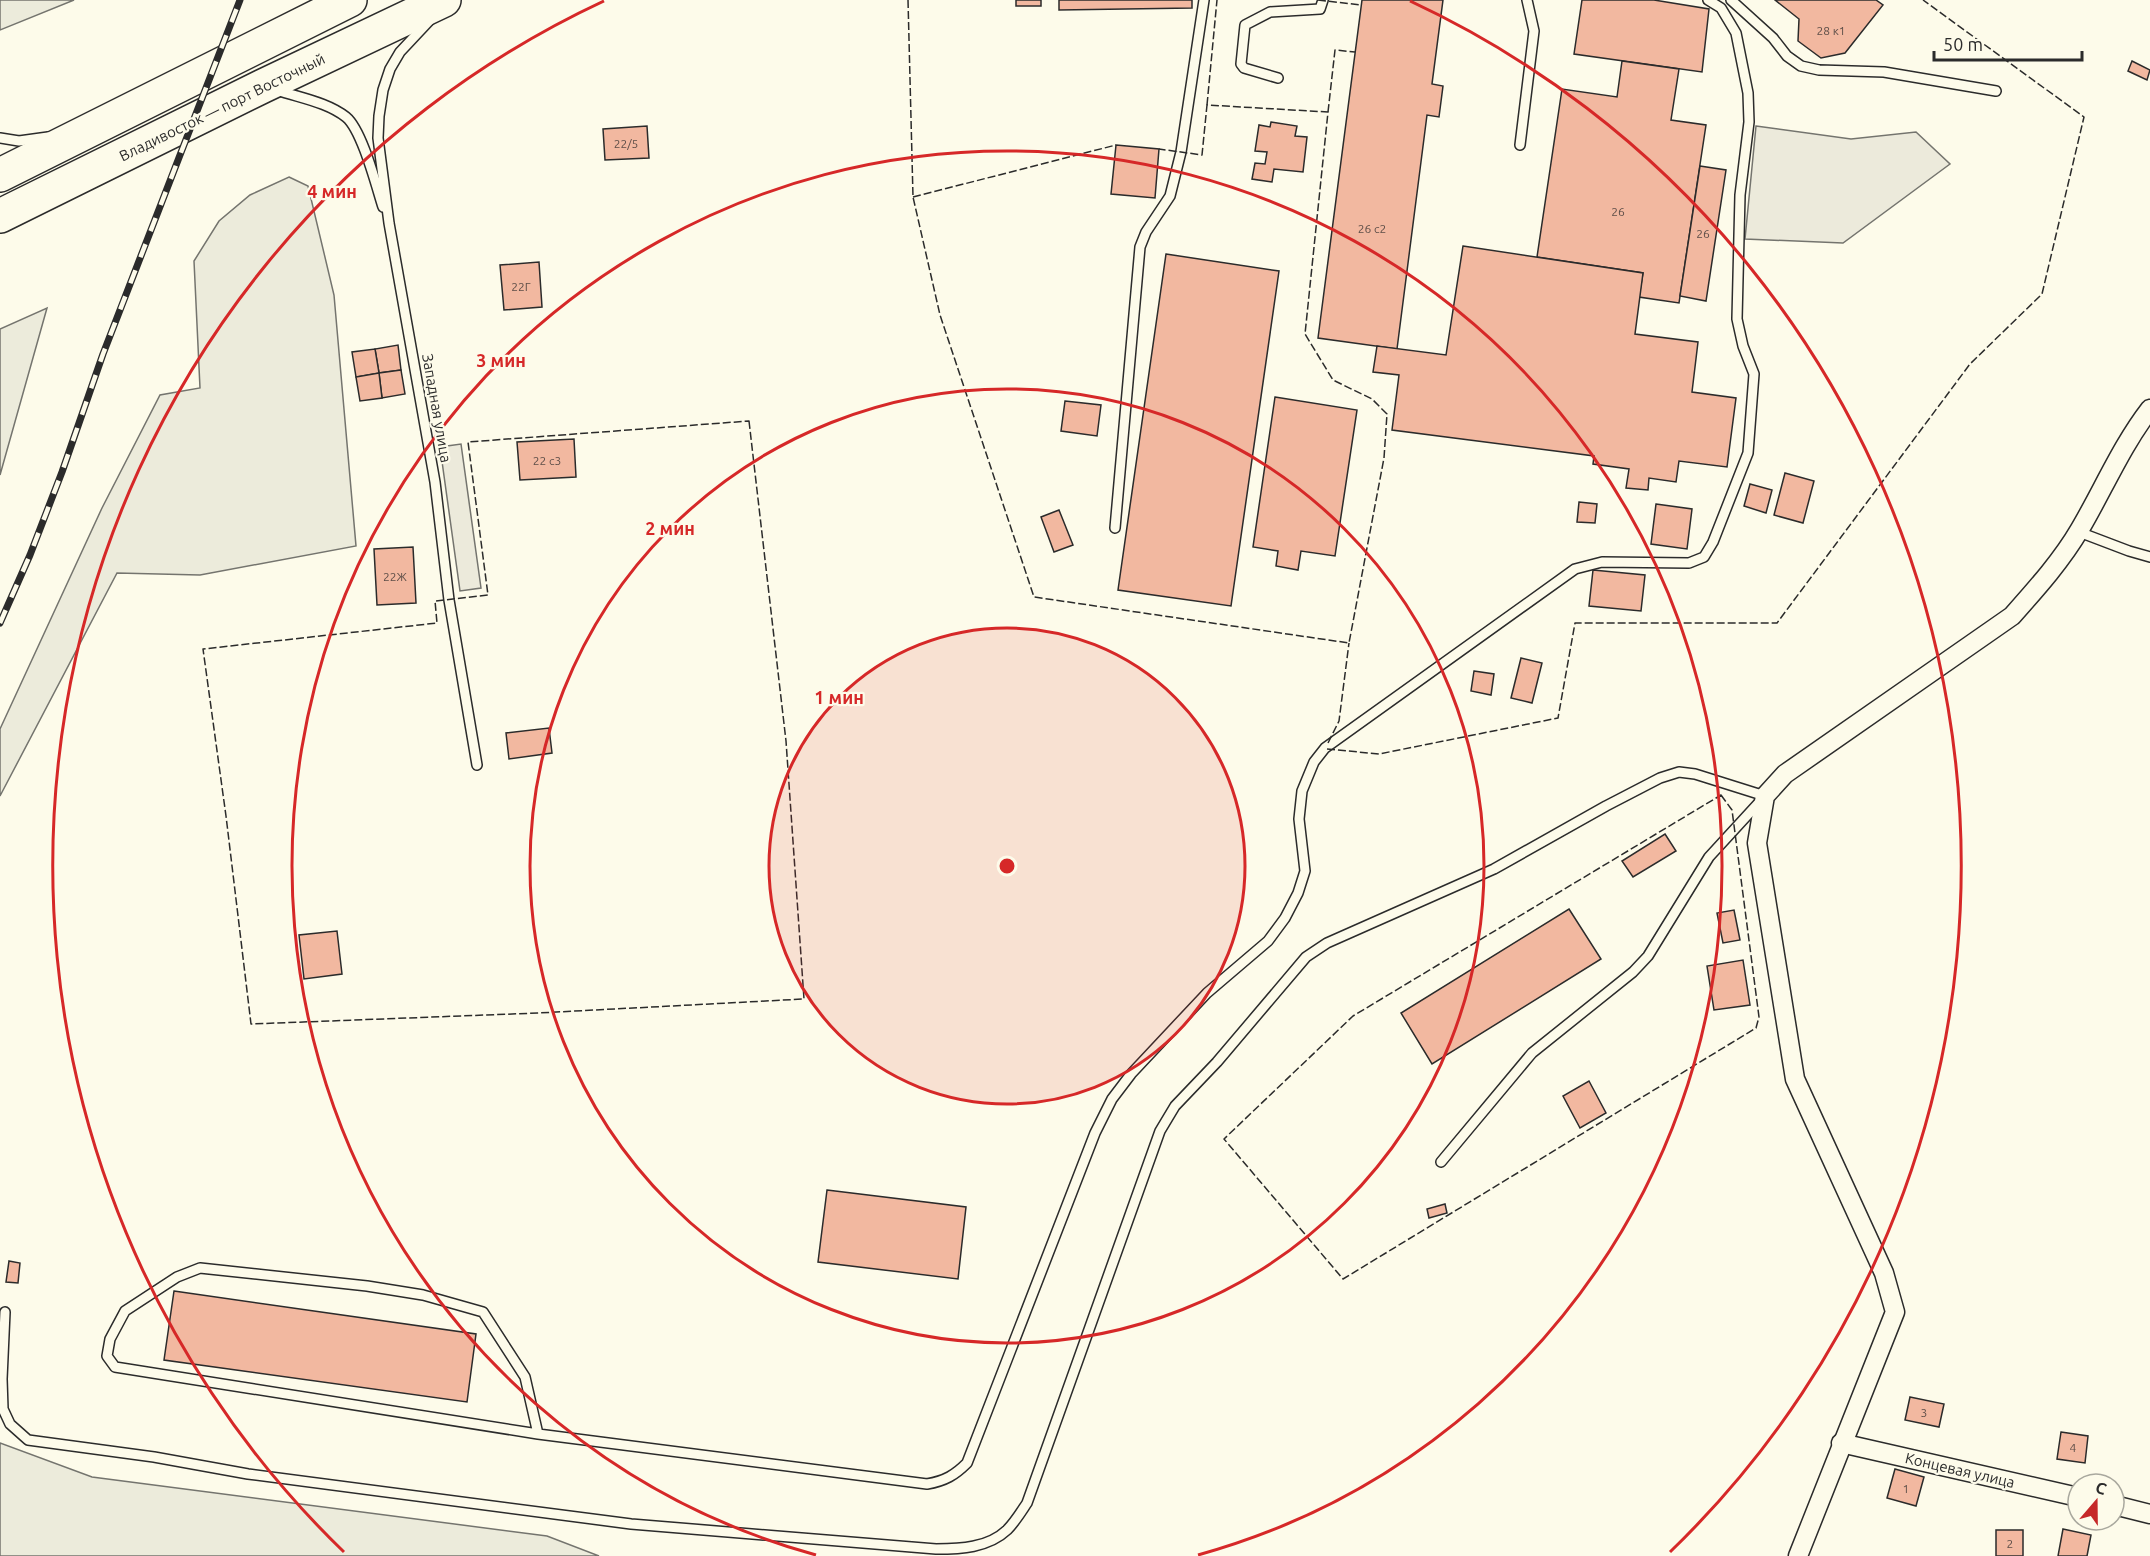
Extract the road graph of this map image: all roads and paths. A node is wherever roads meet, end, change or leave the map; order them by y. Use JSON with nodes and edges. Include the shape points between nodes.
{"nodes":[{"id":1,"x":350,"y":0,"type":"edge"},
{"id":2,"x":446,"y":0,"type":"edge"},
{"id":3,"x":1204,"y":0,"type":"edge"},
{"id":4,"x":1323,"y":0,"type":"edge"},
{"id":5,"x":1527,"y":0,"type":"edge"},
{"id":6,"x":1708,"y":0,"type":"edge"},
{"id":7,"x":1731,"y":0,"type":"edge"},
{"id":8,"x":1278,"y":78,"type":"dead end"},
{"id":9,"x":263,"y":86,"type":"junction"},
{"id":10,"x":1996,"y":92,"type":"dead end"},
{"id":11,"x":85,"y":131,"type":"junction"},
{"id":12,"x":0,"y":138,"type":"edge"},
{"id":13,"x":1520,"y":145,"type":"dead end"},
{"id":14,"x":0,"y":175,"type":"edge"},
{"id":15,"x":0,"y":216,"type":"edge"},
{"id":16,"x":389,"y":223,"type":"junction"},
{"id":17,"x":2150,"y":410,"type":"edge"},
{"id":18,"x":1115,"y":528,"type":"dead end"},
{"id":19,"x":2079,"y":532,"type":"junction"},
{"id":20,"x":2150,"y":556,"type":"edge"},
{"id":21,"x":477,"y":765,"type":"dead end"},
{"id":22,"x":1765,"y":796,"type":"junction"},
{"id":23,"x":1441,"y":1162,"type":"dead end"},
{"id":24,"x":5,"y":1312,"type":"dead end"},
{"id":25,"x":537,"y":1434,"type":"junction"},
{"id":26,"x":1841,"y":1443,"type":"junction"},
{"id":27,"x":2066,"y":1494,"type":"edge"},
{"id":28,"x":2126,"y":1508,"type":"edge"},
{"id":29,"x":2150,"y":1514,"type":"edge"},
{"id":30,"x":1798,"y":1556,"type":"edge"}],
"edges":[{"from":1,"to":11,"type":"highway"},
{"from":2,"to":9,"type":"highway","name":"Владивосток — порт Восточный"},
{"from":2,"to":16,"type":"lane","name":"Западная улица","via":[[400,52],[383,90],[378,138]]},
{"from":3,"to":18,"type":"lane","via":[[1181,152],[1170,196],[1140,247]]},
{"from":4,"to":8,"type":"lane","via":[[1320,9],[1270,12],[1245,25],[1241,64]]},
{"from":5,"to":13,"type":"lane","via":[[1534,31]]},
{"from":6,"to":25,"type":"lane","via":[[1721,8],[1736,33],[1748,93],[1749,122],[1740,195],[1737,319],[1754,374],[1748,453],[1713,542],[1704,557],[1689,563],[1602,562],[1575,569],[1324,748],[1302,790],[1299,819],[1305,871],[1298,893],[1268,941],[1207,993],[1112,1099],[1095,1133],[968,1463],[942,1482],[927,1484]]},
{"from":7,"to":10,"type":"lane","via":[[1801,66],[1884,72]]},
{"from":9,"to":15,"type":"highway","name":"Владивосток — порт Восточный"},
{"from":9,"to":16,"type":"lane","name":"Западная улица","via":[[319,103],[351,123],[360,137]]},
{"from":11,"to":12,"type":"lane","via":[[19,141]]},
{"from":11,"to":14,"type":"highway"},
{"from":16,"to":21,"type":"lane","name":"Западная улица","via":[[435,482],[449,600]]},
{"from":17,"to":19,"type":"street"},
{"from":19,"to":20,"type":"lane"},
{"from":19,"to":22,"type":"street","via":[[2012,616],[1785,774]]},
{"from":22,"to":23,"type":"lane","via":[[1709,857],[1648,956],[1532,1053]]},
{"from":22,"to":24,"type":"lane","via":[[1695,774],[1679,772],[1660,778],[1494,869],[1327,943],[1306,957],[1175,1106],[1160,1131],[1027,1503],[1006,1530],[987,1543],[963,1550],[936,1549],[631,1524],[248,1474],[28,1440],[10,1424],[3,1409]]},
{"from":22,"to":26,"type":"street","via":[[1757,843],[1795,1079],[1884,1273],[1895,1312]]},
{"from":25,"to":25,"type":"lane","via":[[115,1367],[107,1356],[110,1339],[125,1311],[177,1277],[200,1268],[423,1295],[483,1312],[525,1377]]},
{"from":26,"to":27,"type":"street","name":"Концевая улица"},
{"from":26,"to":30,"type":"street"},
{"from":28,"to":29,"type":"street"}]}
